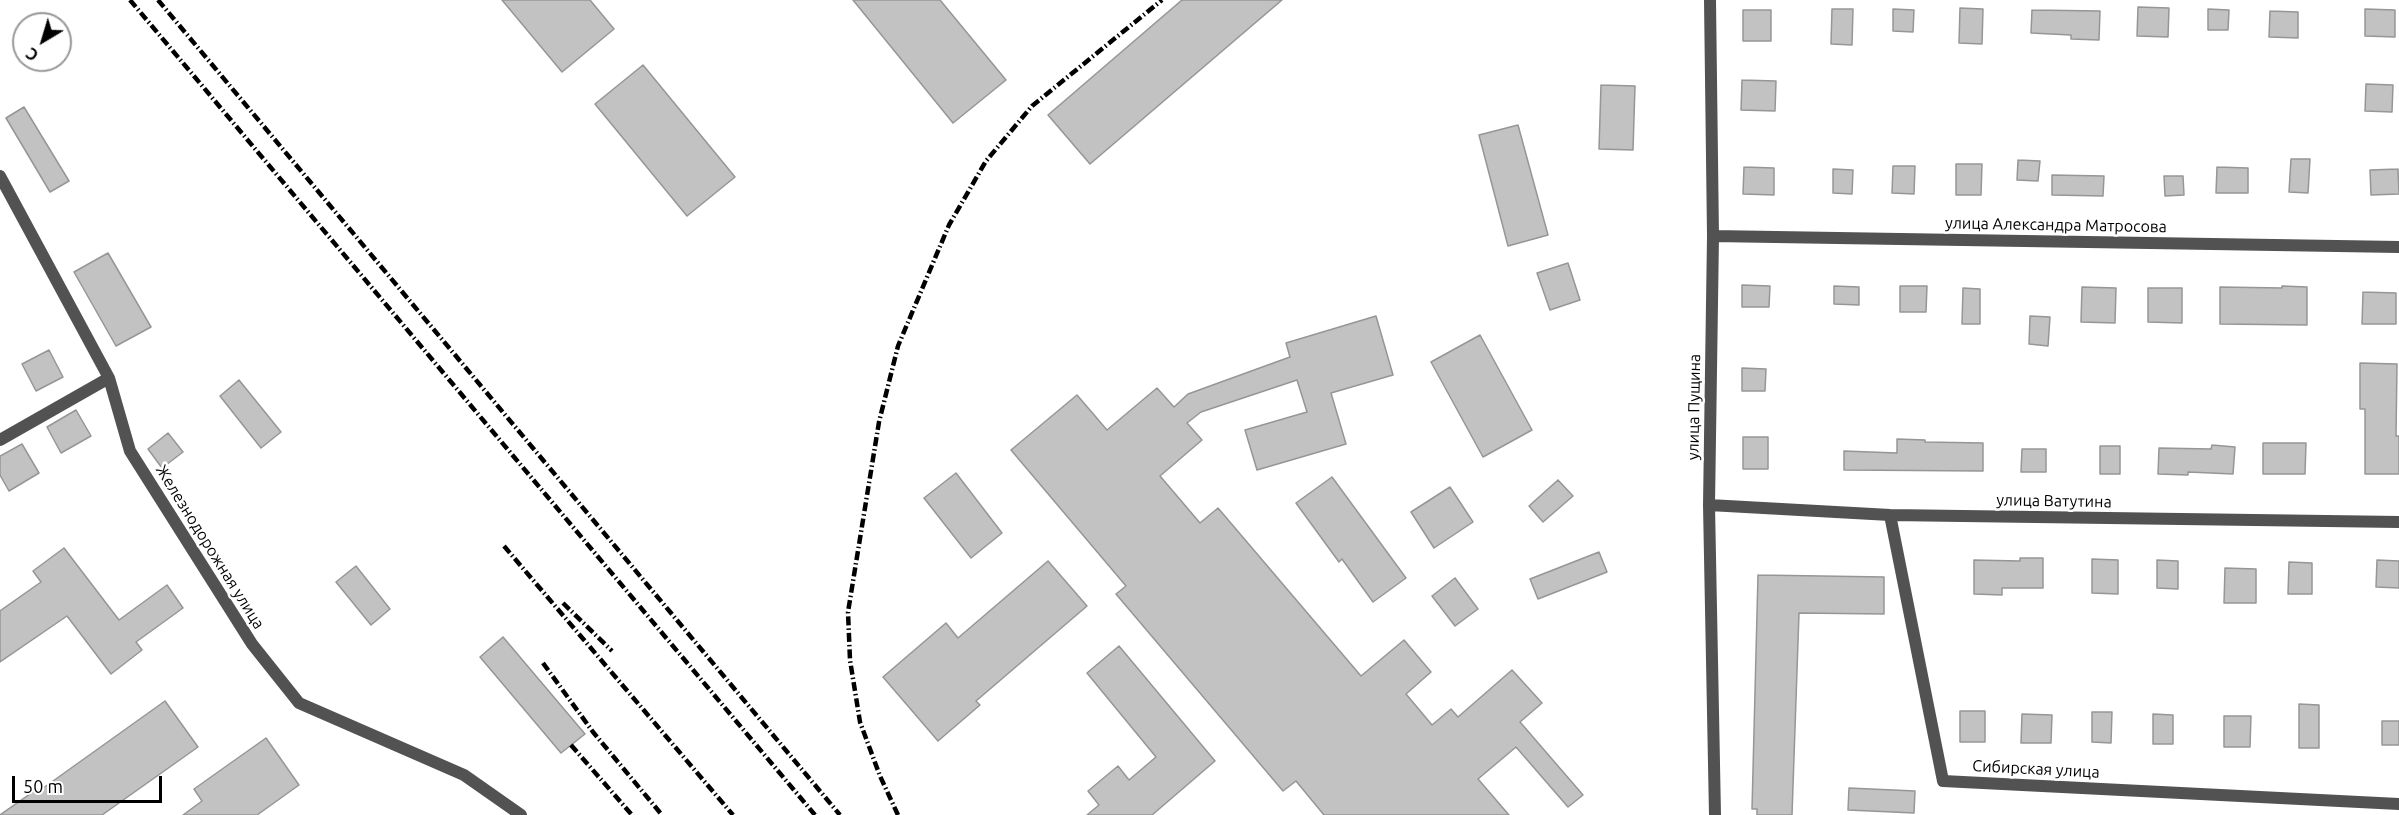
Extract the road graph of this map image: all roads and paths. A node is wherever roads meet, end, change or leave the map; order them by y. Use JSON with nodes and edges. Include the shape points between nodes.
{"nodes":[{"id":1,"x":1710,"y":0,"type":"edge"},
{"id":2,"x":0,"y":176,"type":"edge"},
{"id":3,"x":1713,"y":236,"type":"junction"},
{"id":4,"x":2399,"y":247,"type":"edge"},
{"id":5,"x":109,"y":378,"type":"junction"},
{"id":6,"x":0,"y":440,"type":"edge"},
{"id":7,"x":1709,"y":505,"type":"junction"},
{"id":8,"x":1890,"y":515,"type":"junction"},
{"id":9,"x":2399,"y":522,"type":"edge"},
{"id":10,"x":2399,"y":804,"type":"edge"},
{"id":11,"x":521,"y":815,"type":"edge"},
{"id":12,"x":1715,"y":815,"type":"edge"}],
"edges":[{"from":1,"to":3,"type":"street","name":"улица Пущина"},
{"from":2,"to":5,"type":"street","name":"Железнодорожная улица"},
{"from":3,"to":4,"type":"street","name":"улица Александра Матросова"},
{"from":3,"to":7,"type":"street","name":"улица Пущина"},
{"from":5,"to":6,"type":"street"},
{"from":5,"to":11,"type":"street","name":"Железнодорожная улица","via":[[130,451],[252,644],[299,703],[464,775]]},
{"from":7,"to":8,"type":"street","name":"улица Ватутина"},
{"from":7,"to":12,"type":"street","name":"улица Пущина"},
{"from":8,"to":9,"type":"street","name":"улица Ватутина"},
{"from":8,"to":10,"type":"street","name":"Сибирская улица","via":[[1943,781]]}]}
